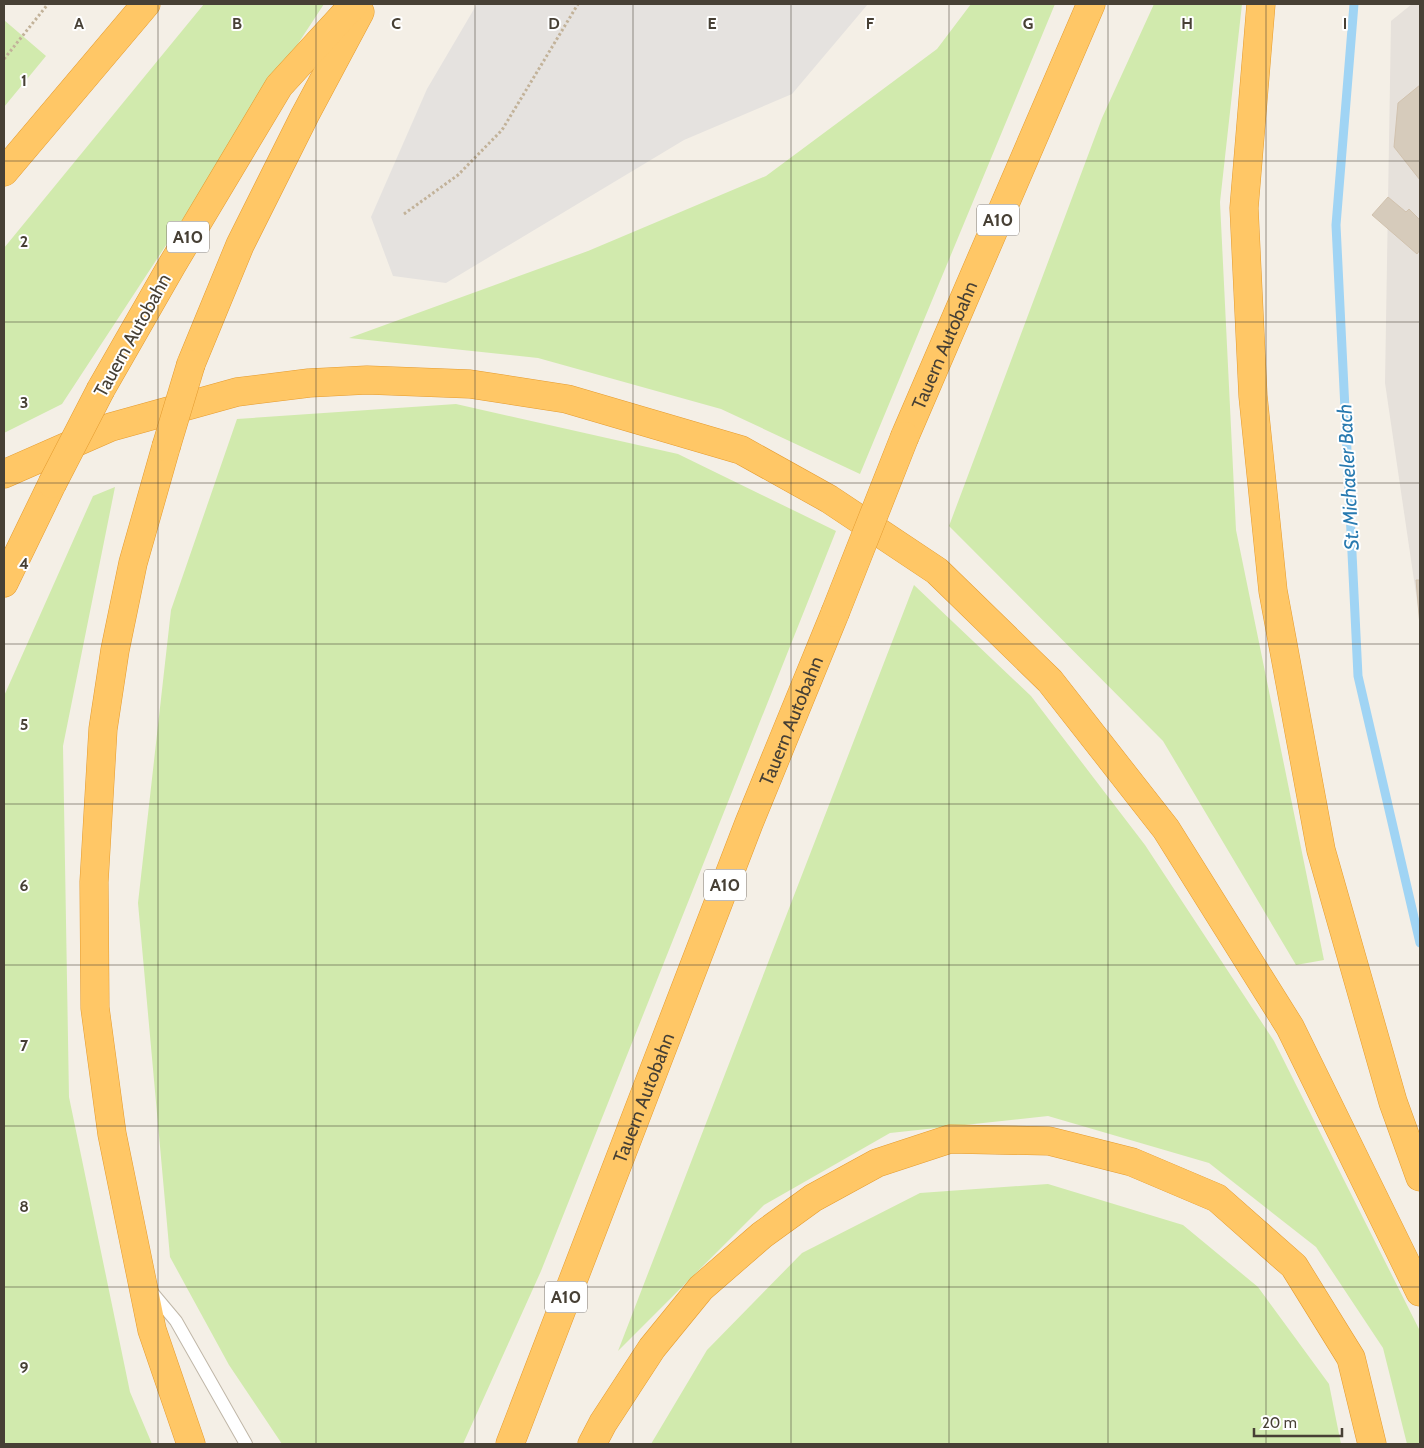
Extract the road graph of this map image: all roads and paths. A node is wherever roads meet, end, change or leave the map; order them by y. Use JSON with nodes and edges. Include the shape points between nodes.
{"nodes":[{"id":1,"x":48,"y":4,"type":"edge"},
{"id":2,"x":146,"y":4,"type":"edge"},
{"id":3,"x":354,"y":4,"type":"edge"},
{"id":4,"x":364,"y":4,"type":"edge"},
{"id":5,"x":578,"y":4,"type":"edge"},
{"id":6,"x":1091,"y":4,"type":"edge"},
{"id":7,"x":1261,"y":4,"type":"edge"},
{"id":8,"x":4,"y":59,"type":"edge"},
{"id":9,"x":4,"y":172,"type":"edge"},
{"id":10,"x":404,"y":214,"type":"dead end"},
{"id":11,"x":4,"y":474,"type":"edge"},
{"id":12,"x":4,"y":583,"type":"edge"},
{"id":13,"x":1420,"y":1177,"type":"edge"},
{"id":14,"x":142,"y":1280,"type":"junction"},
{"id":15,"x":1420,"y":1292,"type":"edge"},
{"id":16,"x":510,"y":1441,"type":"edge"},
{"id":17,"x":191,"y":1444,"type":"edge"},
{"id":18,"x":246,"y":1444,"type":"edge"},
{"id":19,"x":592,"y":1444,"type":"edge"},
{"id":20,"x":1372,"y":1444,"type":"edge"}],
"edges":[{"from":1,"to":8,"type":"path"},
{"from":2,"to":9,"type":"highway"},
{"from":3,"to":12,"type":"highway","name":"Tauern Autobahn","number":"A10","bridge":true,"via":[[279,86],[101,389]]},
{"from":4,"to":14,"type":"highway","bridge":true,"via":[[304,115],[240,245],[191,364],[133,563],[115,650],[103,729],[94,882],[95,1008],[112,1134]]},
{"from":5,"to":10,"type":"path","via":[[502,130],[458,175]]},
{"from":6,"to":16,"type":"highway","name":"Tauern Autobahn","number":"A10","bridge":true,"via":[[905,436],[749,823]]},
{"from":7,"to":13,"type":"highway","via":[[1244,208],[1253,396],[1273,590],[1321,850],[1393,1102]]},
{"from":11,"to":15,"type":"highway","via":[[111,427],[237,392],[367,380],[470,384],[567,399],[741,450],[829,499],[937,571],[1043,674],[1166,828],[1290,1027]]},
{"from":14,"to":17,"type":"highway","via":[[152,1330]]},
{"from":14,"to":18,"type":"lane","via":[[176,1321]]},
{"from":19,"to":20,"type":"highway","via":[[603,1422],[658,1340],[701,1288],[762,1235],[813,1198],[877,1163],[950,1139],[1049,1141],[1132,1162],[1217,1198],[1294,1266],[1352,1358]]}]}
